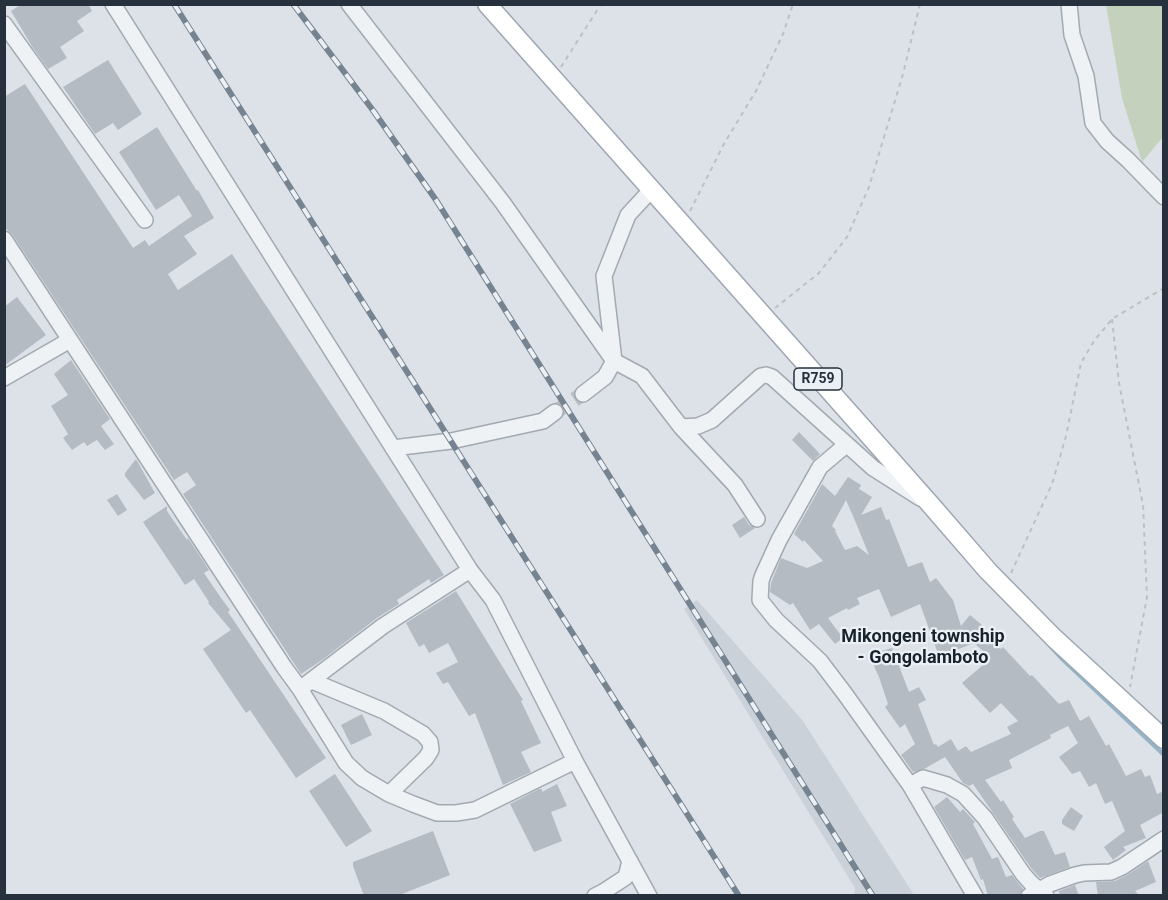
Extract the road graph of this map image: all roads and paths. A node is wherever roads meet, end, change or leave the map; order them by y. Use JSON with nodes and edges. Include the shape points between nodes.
{"nodes":[{"id":1,"x":112,"y":4,"type":"edge"},
{"id":2,"x":349,"y":4,"type":"edge"},
{"id":3,"x":487,"y":4,"type":"edge"},
{"id":4,"x":601,"y":4,"type":"edge"},
{"id":5,"x":793,"y":4,"type":"edge"},
{"id":6,"x":920,"y":4,"type":"edge"},
{"id":7,"x":1069,"y":4,"type":"edge"},
{"id":8,"x":4,"y":24,"type":"edge"},
{"id":9,"x":553,"y":80,"type":"junction"},
{"id":10,"x":651,"y":190,"type":"junction"},
{"id":11,"x":1164,"y":197,"type":"edge"},
{"id":12,"x":145,"y":220,"type":"dead end"},
{"id":13,"x":682,"y":226,"type":"junction"},
{"id":14,"x":4,"y":239,"type":"edge"},
{"id":15,"x":1164,"y":288,"type":"edge"},
{"id":16,"x":763,"y":317,"type":"junction"},
{"id":17,"x":1112,"y":319,"type":"junction"},
{"id":18,"x":70,"y":340,"type":"junction"},
{"id":19,"x":614,"y":361,"type":"junction"},
{"id":20,"x":4,"y":378,"type":"edge"},
{"id":21,"x":583,"y":394,"type":"tunnel mouth"},
{"id":22,"x":555,"y":412,"type":"tunnel mouth"},
{"id":23,"x":681,"y":427,"type":"junction"},
{"id":24,"x":846,"y":445,"type":"junction"},
{"id":25,"x":393,"y":448,"type":"junction"},
{"id":26,"x":930,"y":504,"type":"junction"},
{"id":27,"x":757,"y":519,"type":"dead end"},
{"id":28,"x":470,"y":570,"type":"junction"},
{"id":29,"x":1004,"y":588,"type":"junction"},
{"id":30,"x":306,"y":685,"type":"junction"},
{"id":31,"x":1126,"y":705,"type":"junction"},
{"id":32,"x":1164,"y":740,"type":"edge"},
{"id":33,"x":575,"y":761,"type":"junction"},
{"id":34,"x":910,"y":785,"type":"junction"},
{"id":35,"x":388,"y":794,"type":"junction"},
{"id":36,"x":1164,"y":838,"type":"edge"},
{"id":37,"x":630,"y":861,"type":"junction"},
{"id":38,"x":626,"y":877,"type":"junction"},
{"id":39,"x":1038,"y":893,"type":"edge"},
{"id":40,"x":595,"y":896,"type":"edge"},
{"id":41,"x":625,"y":896,"type":"edge"},
{"id":42,"x":649,"y":896,"type":"edge"},
{"id":43,"x":975,"y":896,"type":"edge"}],
"edges":[{"from":1,"to":25,"type":"street"},
{"from":2,"to":19,"type":"street","via":[[503,203]]},
{"from":3,"to":9,"type":"main road","number":"R759"},
{"from":4,"to":9,"type":"path"},
{"from":5,"to":13,"type":"path","via":[[756,91]]},
{"from":6,"to":16,"type":"path","via":[[869,187],[847,237],[819,273]]},
{"from":7,"to":11,"type":"street","via":[[1072,34],[1086,76],[1094,123]]},
{"from":8,"to":12,"type":"street"},
{"from":9,"to":10,"type":"main road","number":"R759"},
{"from":10,"to":13,"type":"main road","number":"R759"},
{"from":10,"to":19,"type":"street","via":[[628,215],[604,276]]},
{"from":13,"to":16,"type":"main road","number":"R759"},
{"from":14,"to":18,"type":"street"},
{"from":15,"to":17,"type":"path"},
{"from":16,"to":26,"type":"main road","number":"R759"},
{"from":17,"to":29,"type":"path","via":[[1081,363],[1052,484]]},
{"from":17,"to":31,"type":"path","via":[[1119,383],[1143,505],[1148,597]]},
{"from":18,"to":20,"type":"street"},
{"from":18,"to":30,"type":"street","via":[[284,667]]},
{"from":19,"to":21,"type":"street","via":[[605,377]]},
{"from":19,"to":23,"type":"street","via":[[642,376]]},
{"from":22,"to":25,"type":"street","via":[[543,421],[451,441]]},
{"from":23,"to":24,"type":"street","via":[[712,420],[766,375]]},
{"from":23,"to":27,"type":"street","via":[[735,486]]},
{"from":24,"to":26,"type":"street","via":[[873,468]]},
{"from":24,"to":34,"type":"street","via":[[820,466],[779,540],[761,581],[760,600],[820,661]]},
{"from":25,"to":28,"type":"street"},
{"from":26,"to":29,"type":"main road","number":"R759"},
{"from":28,"to":30,"type":"street","via":[[383,626]]},
{"from":28,"to":33,"type":"street","via":[[493,600]]},
{"from":29,"to":31,"type":"main road","number":"R759"},
{"from":30,"to":35,"type":"street","via":[[346,763]]},
{"from":30,"to":35,"type":"street","via":[[384,711],[430,742],[426,758]]},
{"from":31,"to":32,"type":"main road","number":"R759"},
{"from":33,"to":35,"type":"street","via":[[475,810],[437,813]]},
{"from":33,"to":37,"type":"street"},
{"from":34,"to":39,"type":"street","via":[[923,778],[963,794],[985,818]]},
{"from":34,"to":43,"type":"street"},
{"from":36,"to":39,"type":"street","via":[[1111,872],[1076,875]]},
{"from":37,"to":38,"type":"street"},
{"from":37,"to":42,"type":"street"},
{"from":38,"to":40,"type":"street"},
{"from":38,"to":41,"type":"street"}]}
